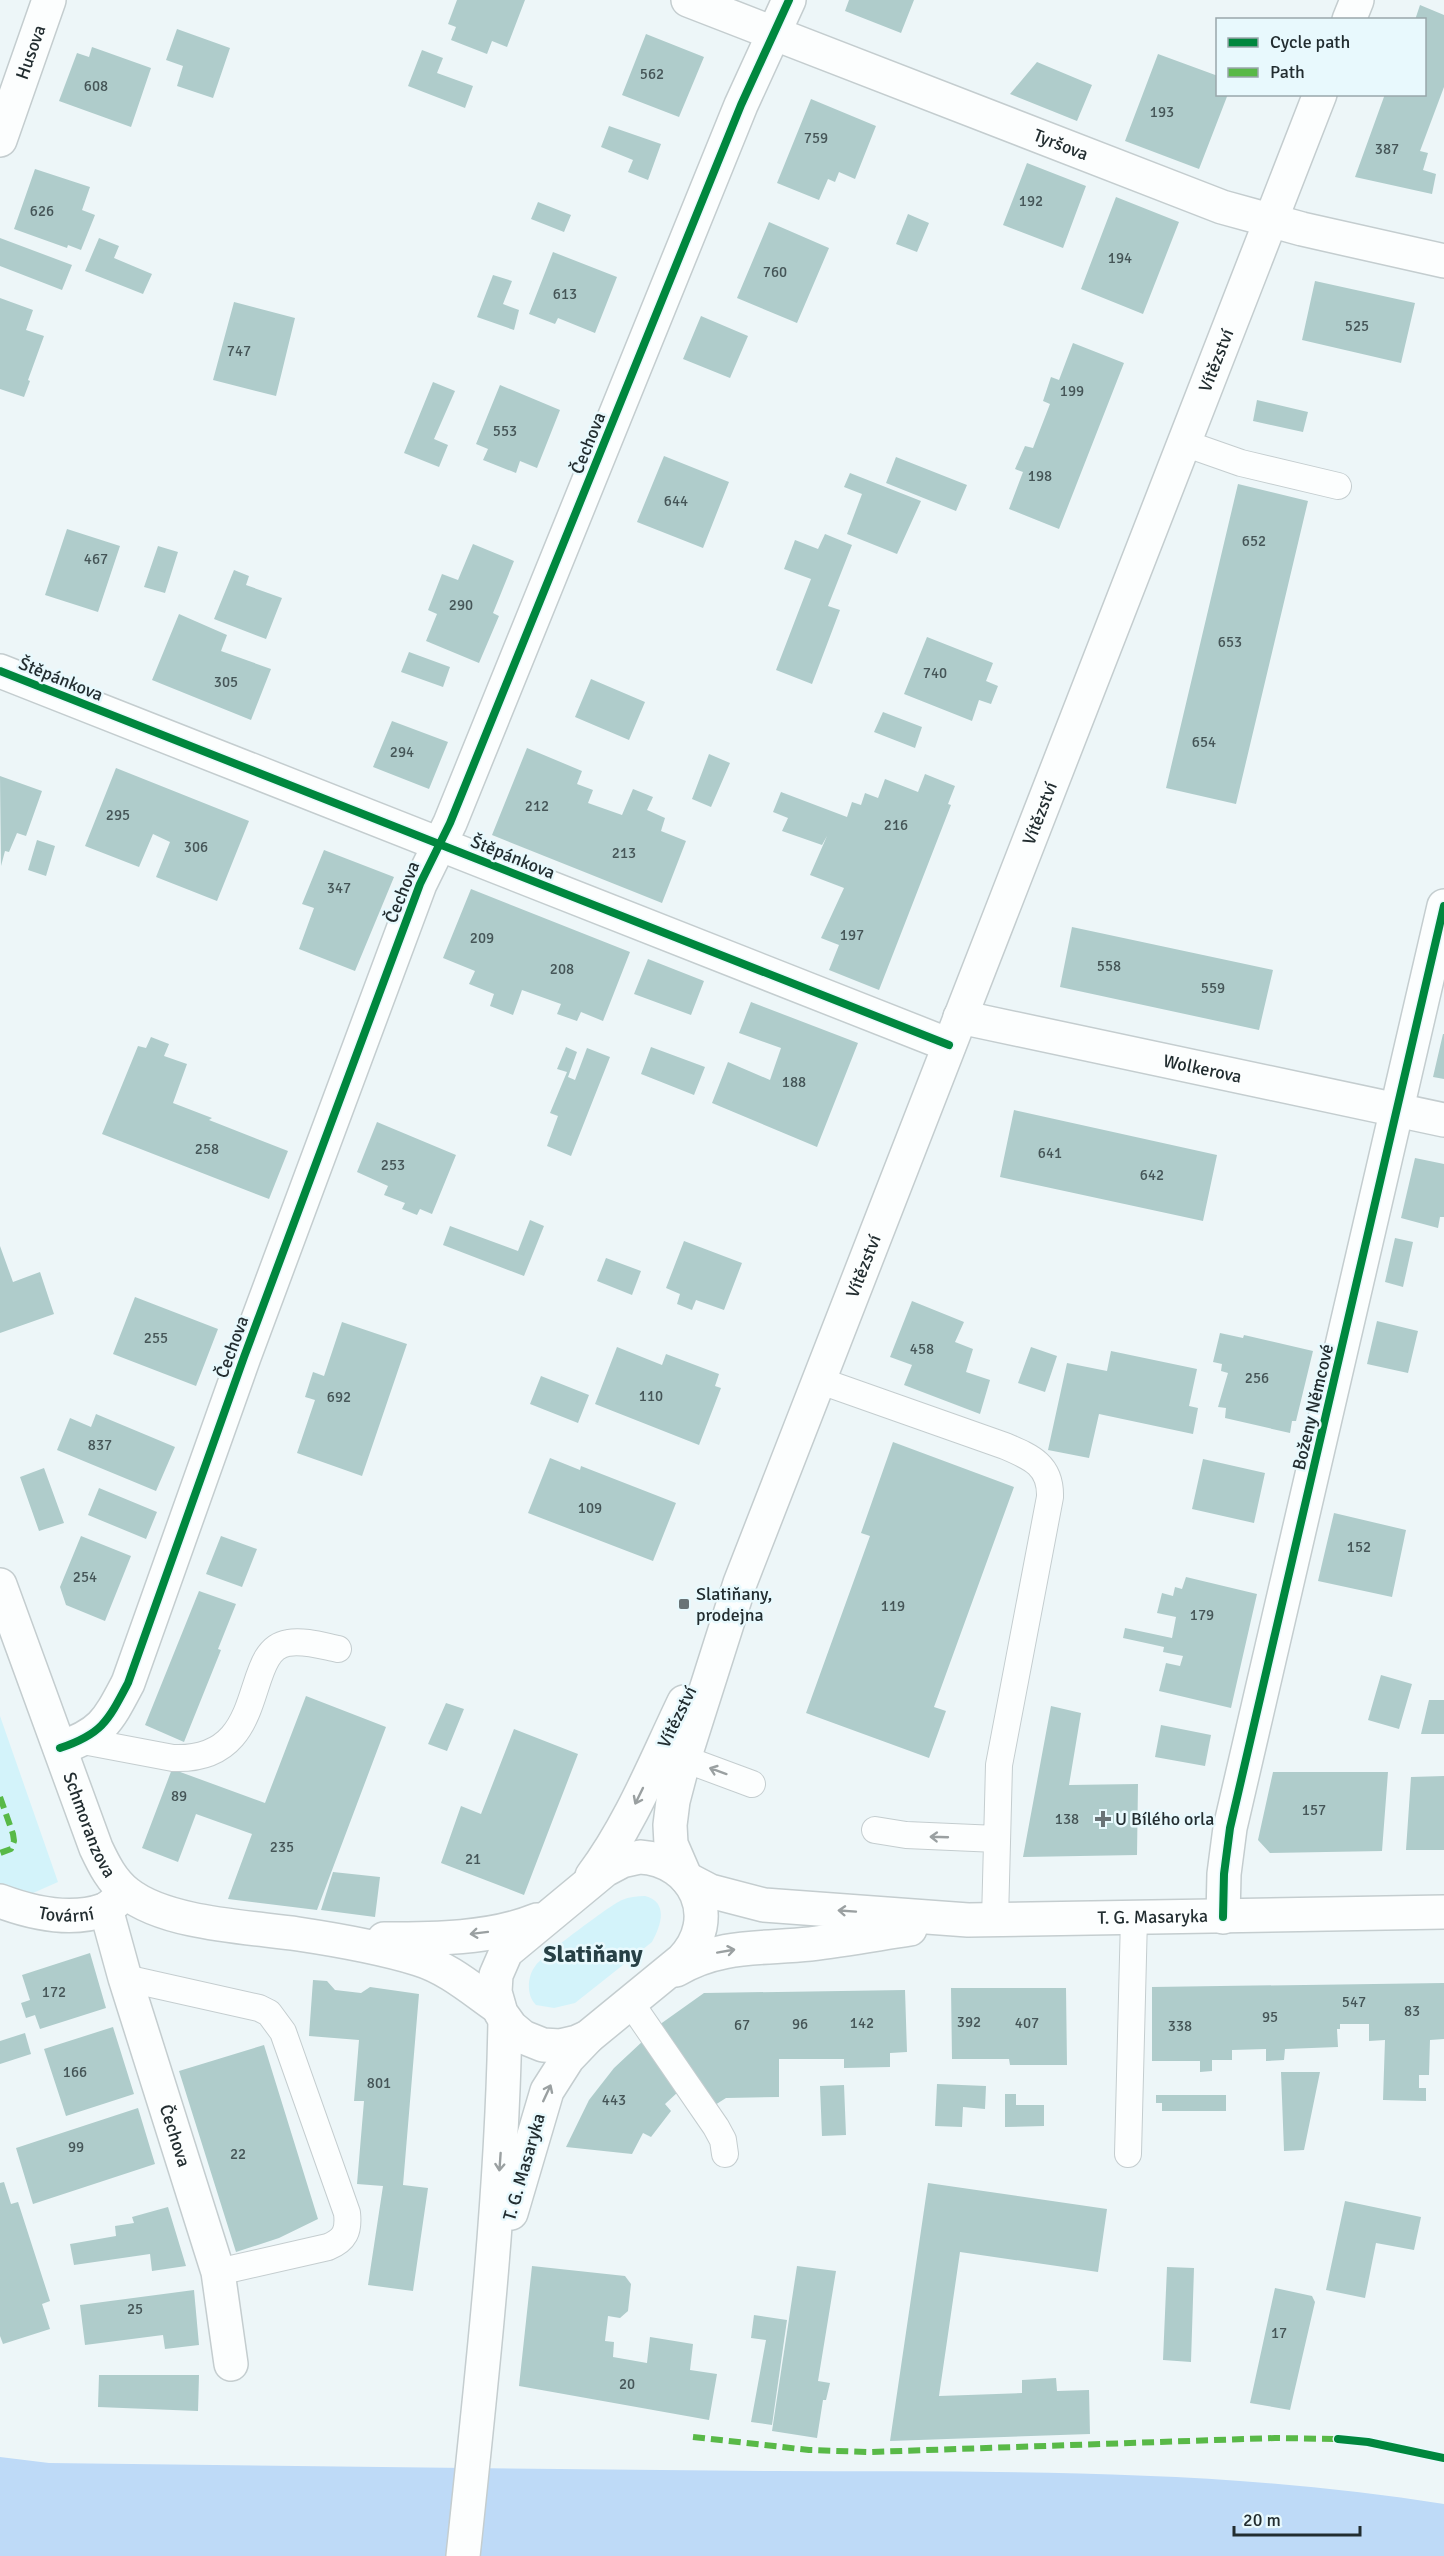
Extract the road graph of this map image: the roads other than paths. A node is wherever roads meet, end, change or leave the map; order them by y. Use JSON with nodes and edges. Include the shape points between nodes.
{"nodes":[{"id":1,"x":49,"y":0,"type":"edge"},
{"id":2,"x":688,"y":0,"type":"edge"},
{"id":3,"x":789,"y":0,"type":"edge"},
{"id":4,"x":1357,"y":0,"type":"edge"},
{"id":5,"x":1350,"y":18,"type":"edge"},
{"id":6,"x":774,"y":34,"type":"junction"},
{"id":7,"x":1319,"y":96,"type":"edge"},
{"id":8,"x":0,"y":140,"type":"edge"},
{"id":9,"x":1270,"y":221,"type":"junction"},
{"id":10,"x":1444,"y":261,"type":"edge"},
{"id":11,"x":1184,"y":443,"type":"junction"},
{"id":12,"x":1338,"y":486,"type":"dead end"},
{"id":13,"x":0,"y":671,"type":"edge"},
{"id":14,"x":439,"y":844,"type":"junction"},
{"id":15,"x":1444,"y":906,"type":"edge"},
{"id":16,"x":954,"y":1031,"type":"junction"},
{"id":17,"x":1398,"y":1110,"type":"junction"},
{"id":18,"x":1444,"y":1120,"type":"edge"},
{"id":19,"x":818,"y":1380,"type":"junction"},
{"id":20,"x":0,"y":1585,"type":"edge"},
{"id":21,"x":339,"y":1649,"type":"dead end"},
{"id":22,"x":71,"y":1744,"type":"junction"},
{"id":23,"x":669,"y":1762,"type":"junction"},
{"id":24,"x":752,"y":1784,"type":"dead end"},
{"id":25,"x":875,"y":1830,"type":"dead end"},
{"id":26,"x":997,"y":1839,"type":"junction"},
{"id":27,"x":685,"y":1876,"type":"junction"},
{"id":28,"x":0,"y":1901,"type":"edge"},
{"id":29,"x":116,"y":1901,"type":"junction"},
{"id":30,"x":566,"y":1901,"type":"junction"},
{"id":31,"x":1444,"y":1912,"type":"edge"},
{"id":32,"x":1223,"y":1917,"type":"junction"},
{"id":33,"x":1134,"y":1918,"type":"junction"},
{"id":34,"x":981,"y":1920,"type":"junction"},
{"id":35,"x":298,"y":1934,"type":"junction"},
{"id":36,"x":125,"y":1978,"type":"junction"},
{"id":37,"x":642,"y":1992,"type":"junction"},
{"id":38,"x":502,"y":2014,"type":"junction"},
{"id":39,"x":588,"y":2037,"type":"junction"},
{"id":40,"x":725,"y":2154,"type":"dead end"},
{"id":41,"x":1128,"y":2154,"type":"dead end"},
{"id":42,"x":218,"y":2272,"type":"junction"},
{"id":43,"x":489,"y":2311,"type":"junction"},
{"id":44,"x":231,"y":2364,"type":"dead end"},
{"id":45,"x":463,"y":2556,"type":"edge"}],
"edges":[{"from":1,"to":8,"type":"street","name":"Husova"},
{"from":2,"to":6,"type":"street","name":"Tyršova"},
{"from":3,"to":6,"type":"street","name":"Čechova"},
{"from":4,"to":5,"type":"street"},
{"from":6,"to":9,"type":"street","name":"Tyršova","via":[[1222,207]]},
{"from":6,"to":14,"type":"street","name":"Čechova","via":[[741,105]]},
{"from":7,"to":9,"type":"street","name":"Vítězství"},
{"from":9,"to":10,"type":"street","name":"Tyršova"},
{"from":9,"to":11,"type":"street","name":"Vítězství"},
{"from":11,"to":12,"type":"lane","via":[[1241,463]]},
{"from":11,"to":16,"type":"street","name":"Vítězství"},
{"from":13,"to":14,"type":"street","name":"Štěpánkova"},
{"from":14,"to":16,"type":"street","name":"Štěpánkova"},
{"from":14,"to":22,"type":"street","name":"Čechova","via":[[416,895],[128,1683],[110,1715],[94,1733]]},
{"from":15,"to":17,"type":"street","name":"Boženy Němcové"},
{"from":16,"to":17,"type":"street","name":"Wolkerova"},
{"from":16,"to":19,"type":"street","name":"Vítězství"},
{"from":17,"to":18,"type":"street","name":"Wolkerova"},
{"from":17,"to":32,"type":"street","name":"Boženy Němcové","via":[[1230,1828]]},
{"from":19,"to":23,"type":"street","name":"Vítězství"},
{"from":19,"to":26,"type":"lane","via":[[1005,1446],[1025,1455],[1047,1474],[1050,1497],[999,1766]]},
{"from":20,"to":22,"type":"street","name":"Schmoranzova"},
{"from":21,"to":22,"type":"lane","via":[[288,1643],[278,1647],[265,1663],[237,1731],[211,1753],[173,1758]]},
{"from":22,"to":29,"type":"street","name":"Schmoranzova","via":[[96,1848]]},
{"from":24,"to":23,"type":"lane","one_way":true},
{"from":23,"to":27,"type":"street","name":"Vítězství","via":[[670,1844]]},
{"from":23,"to":30,"type":"street","name":"Vítězství","one_way":true,"via":[[611,1849]]},
{"from":26,"to":25,"type":"lane","one_way":true},
{"from":26,"to":34,"type":"lane"},
{"from":27,"to":30,"type":"street","name":"T. G. Masaryka","via":[[659,1859],[631,1858],[605,1870]]},
{"from":34,"to":27,"type":"street","name":"T. G. Masaryka","one_way":true,"via":[[764,1905],[710,1892]]},
{"from":27,"to":37,"type":"street","name":"T. G. Masaryka","via":[[699,1900],[698,1936],[689,1953]]},
{"from":28,"to":29,"type":"street","name":"Tovární","via":[[56,1915]]},
{"from":29,"to":35,"type":"street","name":"Schmoranzova","via":[[137,1900],[200,1921]]},
{"from":29,"to":36,"type":"street","name":"Čechova"},
{"from":30,"to":35,"type":"street","name":"Schmoranzova","one_way":true,"via":[[519,1926],[461,1936],[385,1939]]},
{"from":30,"to":38,"type":"street","name":"T. G. Masaryka","via":[[506,1952],[498,1966],[495,1982]]},
{"from":31,"to":32,"type":"street","name":"T. G. Masaryka"},
{"from":32,"to":33,"type":"street","name":"T. G. Masaryka"},
{"from":33,"to":34,"type":"street","name":"T. G. Masaryka"},
{"from":33,"to":41,"type":"lane"},
{"from":37,"to":34,"type":"street","name":"T. G. Masaryka","one_way":true,"via":[[701,1956],[718,1952]]},
{"from":35,"to":38,"type":"street","name":"Schmoranzova","via":[[433,1964]]},
{"from":36,"to":42,"type":"street","name":"Čechova"},
{"from":36,"to":42,"type":"lane","via":[[247,2005],[274,2018],[283,2032],[347,2213],[345,2235],[328,2247]]},
{"from":37,"to":39,"type":"street","name":"T. G. Masaryka"},
{"from":37,"to":40,"type":"lane","via":[[723,2140]]},
{"from":38,"to":39,"type":"street","name":"T. G. Masaryka","via":[[523,2037],[543,2045],[560,2046]]},
{"from":38,"to":43,"type":"street","name":"T. G. Masaryka","one_way":true,"via":[[503,2109]]},
{"from":43,"to":39,"type":"street","name":"T. G. Masaryka","one_way":true,"via":[[504,2236],[543,2101],[555,2076]]},
{"from":42,"to":44,"type":"street","name":"Čechova"},
{"from":43,"to":45,"type":"street","name":"T. G. Masaryka"}]}
